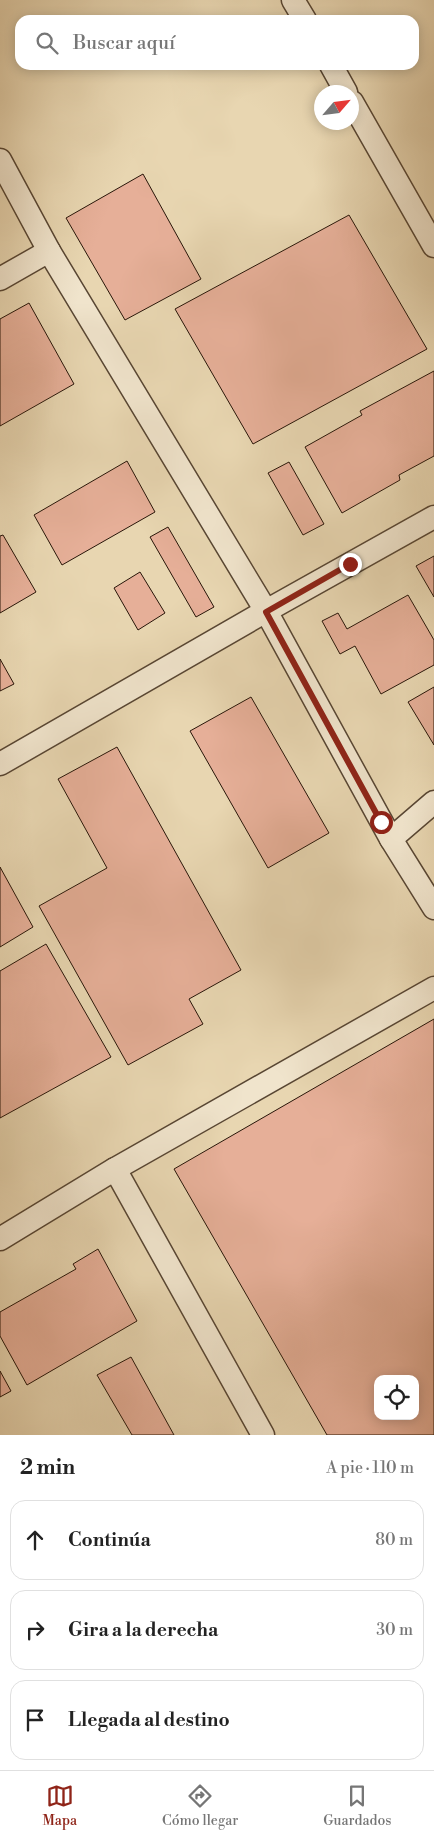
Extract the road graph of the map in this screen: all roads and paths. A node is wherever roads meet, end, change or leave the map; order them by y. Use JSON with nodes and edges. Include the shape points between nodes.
{"nodes":[{"id":1,"x":293,"y":0,"type":"edge"},
{"id":2,"x":302,"y":15,"type":"edge"},
{"id":3,"x":334,"y":70,"type":"edge"},
{"id":4,"x":342,"y":85,"type":"edge"},
{"id":5,"x":359,"y":114,"type":"edge"},
{"id":6,"x":0,"y":160,"type":"edge"},
{"id":7,"x":431,"y":236,"type":"edge"},
{"id":8,"x":49,"y":251,"type":"junction"},
{"id":9,"x":0,"y":279,"type":"edge"},
{"id":10,"x":434,"y":517,"type":"edge"},
{"id":11,"x":266,"y":612,"type":"junction"},
{"id":12,"x":0,"y":764,"type":"edge"},
{"id":13,"x":434,"y":802,"type":"edge"},
{"id":14,"x":391,"y":839,"type":"junction"},
{"id":15,"x":434,"y":908,"type":"edge"},
{"id":16,"x":434,"y":988,"type":"edge"},
{"id":17,"x":115,"y":1169,"type":"junction"},
{"id":18,"x":0,"y":1239,"type":"edge"},
{"id":19,"x":262,"y":1435,"type":"edge"}],
"edges":[{"from":1,"to":2,"type":"street"},
{"from":3,"to":4,"type":"street"},
{"from":5,"to":7,"type":"street"},
{"from":6,"to":8,"type":"street"},
{"from":8,"to":9,"type":"street"},
{"from":8,"to":11,"type":"street"},
{"from":10,"to":11,"type":"street"},
{"from":11,"to":12,"type":"street"},
{"from":11,"to":14,"type":"street"},
{"from":13,"to":14,"type":"street"},
{"from":14,"to":15,"type":"street"},
{"from":16,"to":17,"type":"street"},
{"from":17,"to":18,"type":"street"},
{"from":17,"to":19,"type":"street"}]}
